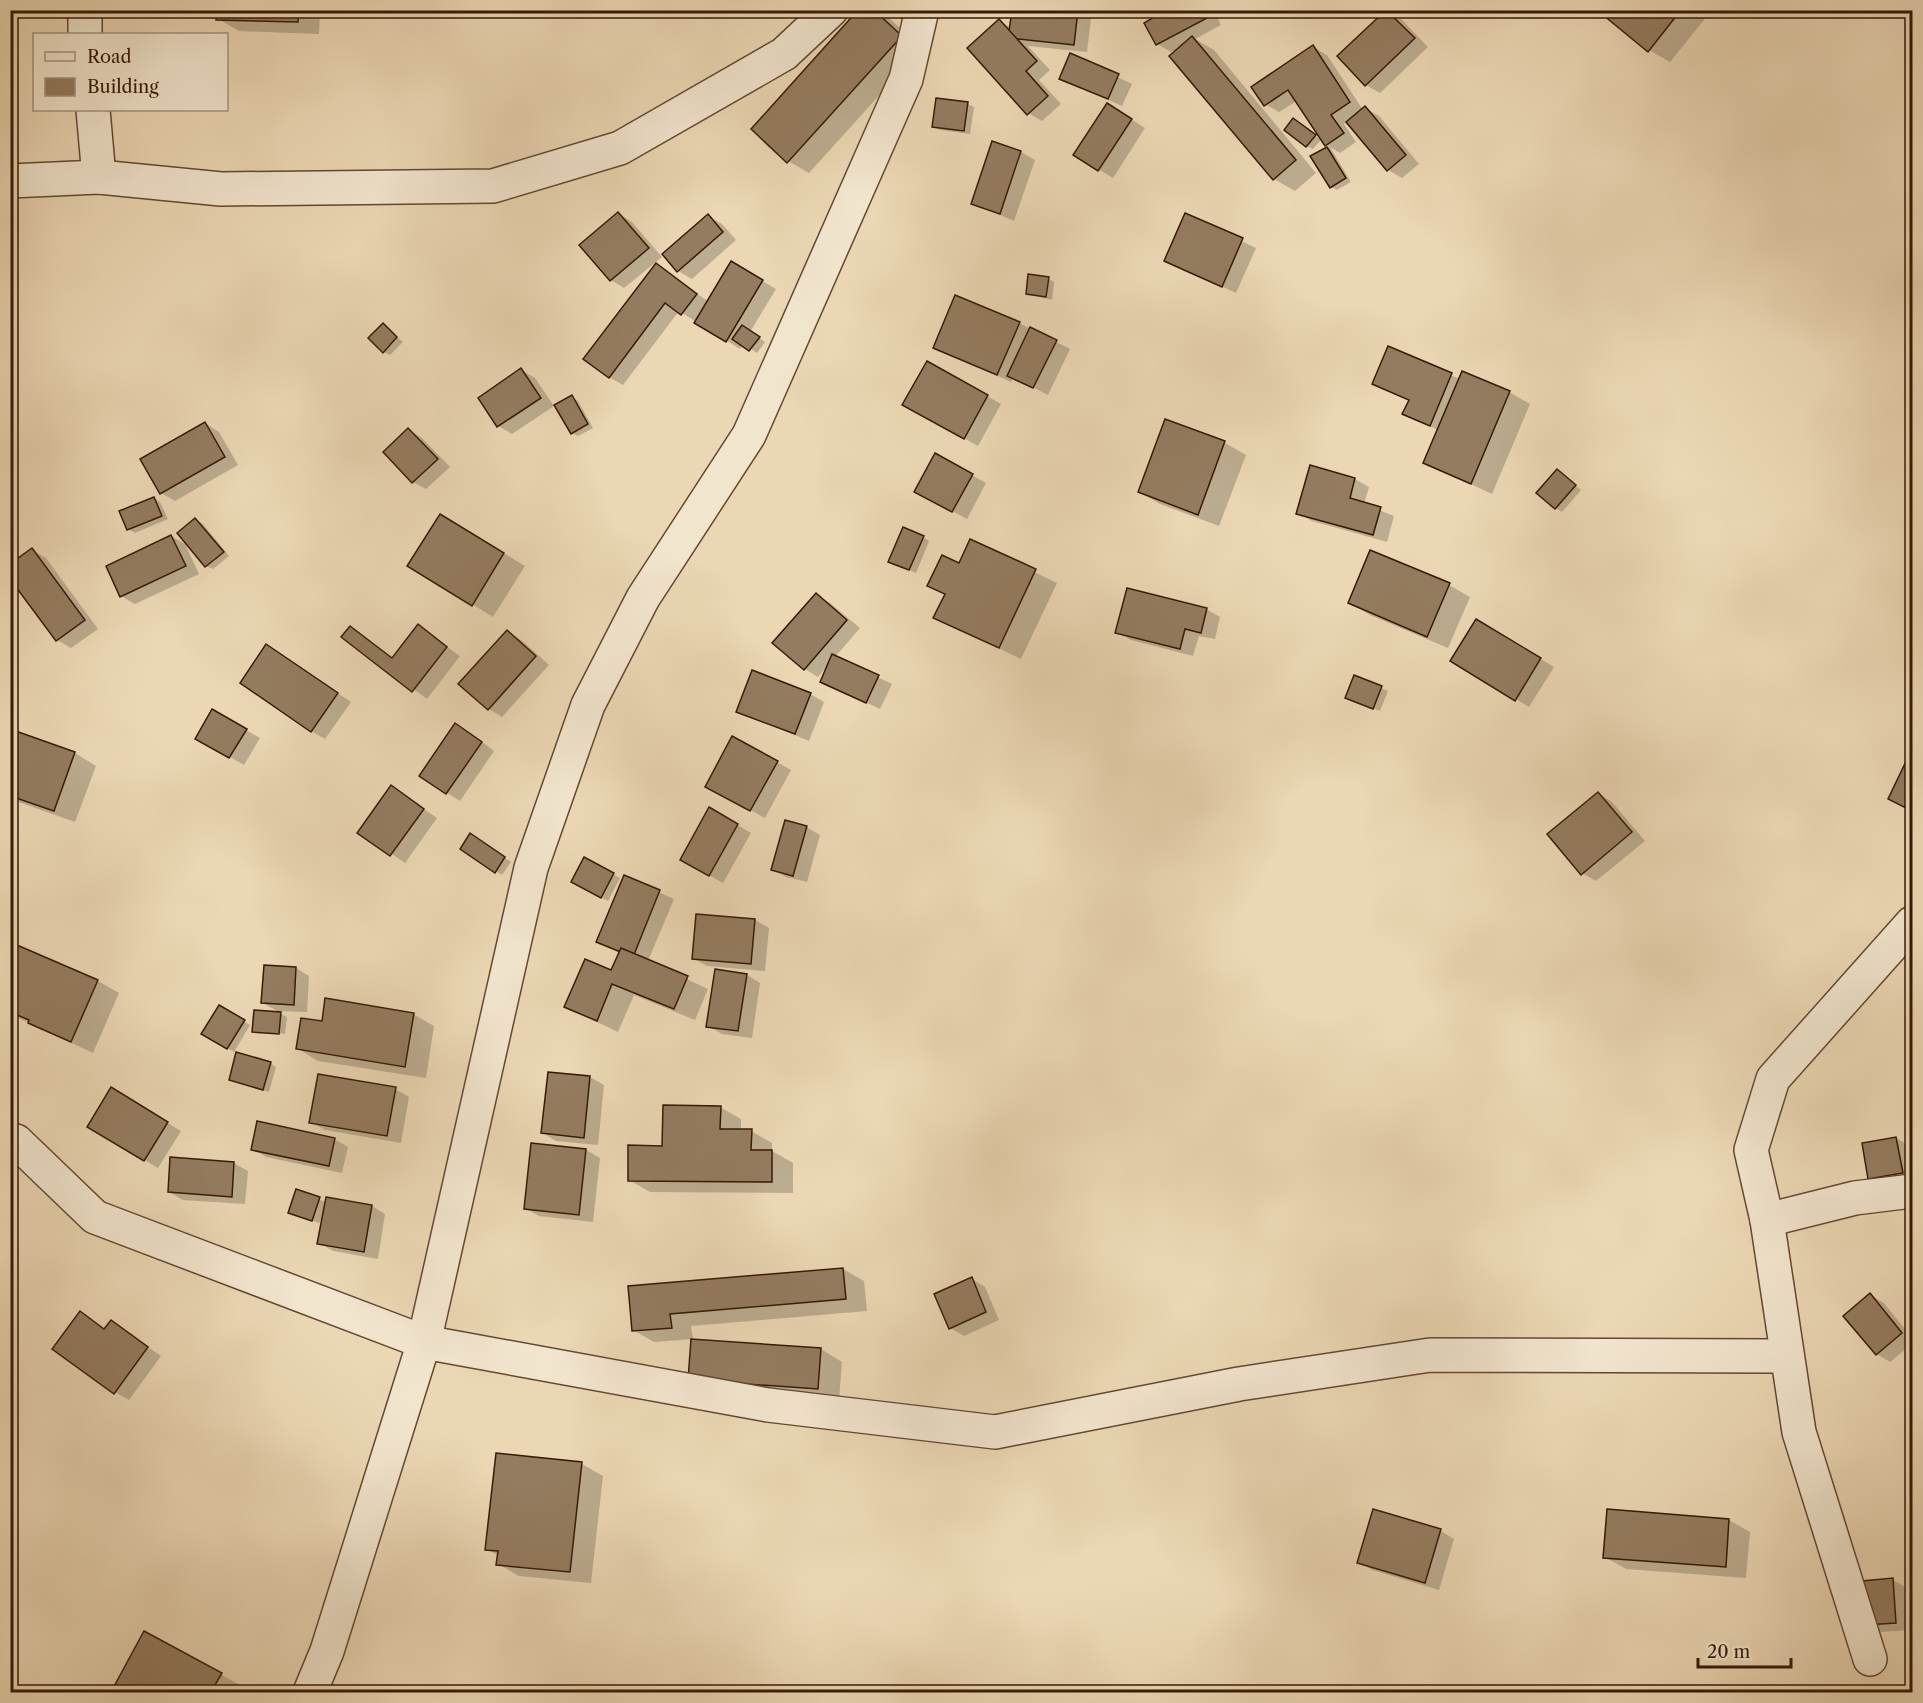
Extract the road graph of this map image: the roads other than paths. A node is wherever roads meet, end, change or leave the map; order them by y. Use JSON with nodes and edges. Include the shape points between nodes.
{"nodes":[{"id":1,"x":85,"y":10,"type":"edge"},
{"id":2,"x":831,"y":10,"type":"edge"},
{"id":3,"x":922,"y":10,"type":"edge"},
{"id":4,"x":85,"y":33,"type":"edge"},
{"id":5,"x":93,"y":111,"type":"edge"},
{"id":6,"x":99,"y":177,"type":"junction"},
{"id":7,"x":10,"y":181,"type":"edge"},
{"id":8,"x":1912,"y":923,"type":"edge"},
{"id":9,"x":16,"y":1141,"type":"dead end"},
{"id":10,"x":1912,"y":1191,"type":"edge"},
{"id":11,"x":1767,"y":1220,"type":"junction"},
{"id":12,"x":424,"y":1342,"type":"junction"},
{"id":13,"x":1787,"y":1356,"type":"junction"},
{"id":14,"x":1870,"y":1659,"type":"dead end"},
{"id":15,"x":310,"y":1692,"type":"edge"}],
"edges":[{"from":1,"to":4,"type":"street"},
{"from":2,"to":6,"type":"street","via":[[784,54],[620,148],[493,186],[221,189]]},
{"from":3,"to":12,"type":"street","via":[[906,79],[749,435],[643,598],[588,705],[531,868]]},
{"from":5,"to":6,"type":"street"},
{"from":6,"to":7,"type":"street"},
{"from":8,"to":11,"type":"street","via":[[1773,1079],[1751,1150]]},
{"from":9,"to":12,"type":"street","via":[[95,1217]]},
{"from":10,"to":11,"type":"street","via":[[1855,1198]]},
{"from":11,"to":13,"type":"street"},
{"from":12,"to":13,"type":"street","via":[[768,1405],[995,1432],[1239,1384],[1430,1355]]},
{"from":12,"to":15,"type":"street","via":[[327,1651]]},
{"from":13,"to":14,"type":"street","via":[[1799,1432]]}]}
